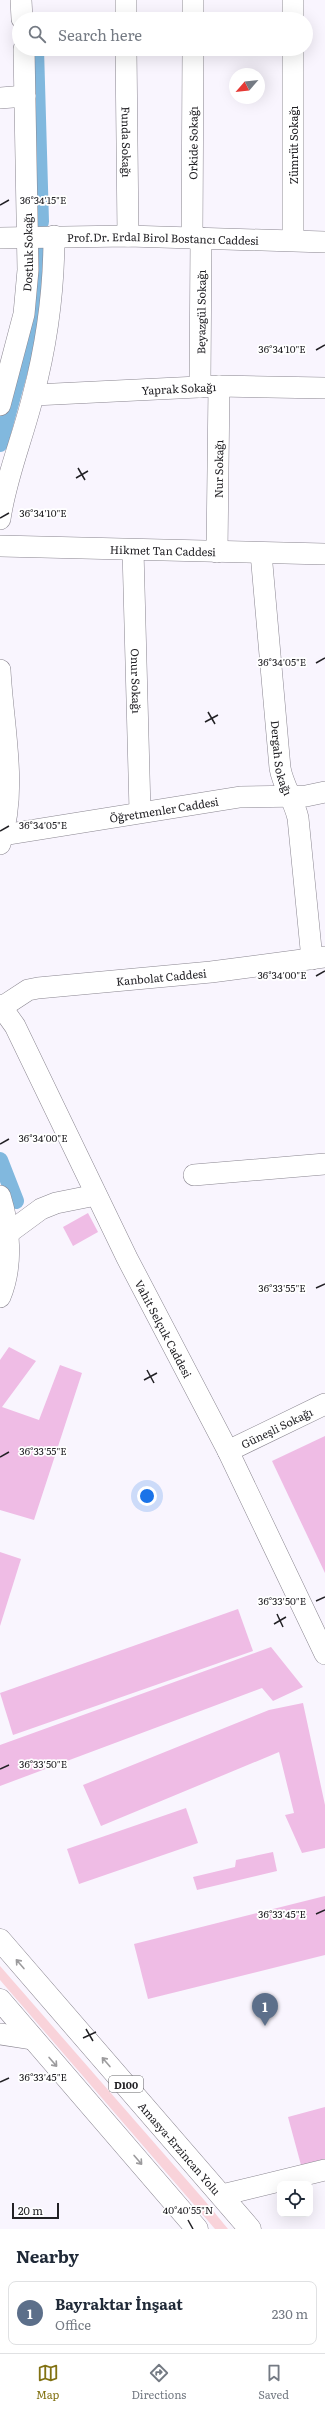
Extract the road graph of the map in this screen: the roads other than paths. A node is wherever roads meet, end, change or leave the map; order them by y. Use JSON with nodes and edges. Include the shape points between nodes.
{"nodes":[{"id":1,"x":21,"y":0,"type":"edge"},
{"id":2,"x":126,"y":0,"type":"edge"},
{"id":3,"x":193,"y":0,"type":"edge"},
{"id":4,"x":293,"y":0,"type":"edge"},
{"id":5,"x":22,"y":12,"type":"edge"},
{"id":6,"x":126,"y":12,"type":"edge"},
{"id":7,"x":193,"y":12,"type":"edge"},
{"id":8,"x":293,"y":12,"type":"edge"},
{"id":9,"x":24,"y":56,"type":"edge"},
{"id":10,"x":126,"y":56,"type":"edge"},
{"id":11,"x":192,"y":56,"type":"edge"},
{"id":12,"x":293,"y":56,"type":"edge"},
{"id":13,"x":25,"y":96,"type":"junction"},
{"id":14,"x":0,"y":98,"type":"edge"},
{"id":15,"x":54,"y":236,"type":"junction"},
{"id":16,"x":128,"y":236,"type":"junction"},
{"id":17,"x":28,"y":237,"type":"junction"},
{"id":18,"x":0,"y":238,"type":"edge"},
{"id":19,"x":196,"y":238,"type":"junction"},
{"id":20,"x":293,"y":240,"type":"junction"},
{"id":21,"x":325,"y":242,"type":"edge"},
{"id":22,"x":210,"y":386,"type":"junction"},
{"id":23,"x":325,"y":388,"type":"edge"},
{"id":24,"x":34,"y":396,"type":"junction"},
{"id":25,"x":0,"y":405,"type":"edge"},
{"id":26,"x":0,"y":519,"type":"edge"},
{"id":27,"x":0,"y":546,"type":"edge"},
{"id":28,"x":133,"y":550,"type":"junction"},
{"id":29,"x":217,"y":552,"type":"junction"},
{"id":30,"x":261,"y":553,"type":"junction"},
{"id":31,"x":325,"y":554,"type":"edge"},
{"id":32,"x":0,"y":670,"type":"edge"},
{"id":33,"x":325,"y":792,"type":"edge"},
{"id":34,"x":290,"y":796,"type":"junction"},
{"id":35,"x":140,"y":812,"type":"junction"},
{"id":36,"x":2,"y":840,"type":"edge"},
{"id":37,"x":319,"y":958,"type":"edge"},
{"id":38,"x":1,"y":1006,"type":"edge"},
{"id":39,"x":325,"y":1164,"type":"edge"},
{"id":40,"x":194,"y":1175,"type":"dead end"},
{"id":41,"x":96,"y":1195,"type":"junction"},
{"id":42,"x":0,"y":1196,"type":"edge"},
{"id":43,"x":7,"y":1234,"type":"junction"},
{"id":44,"x":0,"y":1297,"type":"edge"},
{"id":45,"x":325,"y":1404,"type":"edge"},
{"id":46,"x":228,"y":1451,"type":"junction"},
{"id":47,"x":325,"y":1654,"type":"edge"},
{"id":48,"x":0,"y":1940,"type":"edge"},
{"id":49,"x":0,"y":2000,"type":"edge"},
{"id":50,"x":0,"y":2034,"type":"edge"},
{"id":51,"x":33,"y":2039,"type":"junction"},
{"id":52,"x":325,"y":2170,"type":"edge"},
{"id":53,"x":222,"y":2195,"type":"junction"},
{"id":54,"x":197,"y":2229,"type":"edge"},
{"id":55,"x":250,"y":2229,"type":"edge"}],
"edges":[{"from":1,"to":5,"type":"street"},
{"from":2,"to":6,"type":"street"},
{"from":3,"to":7,"type":"street"},
{"from":4,"to":8,"type":"street"},
{"from":9,"to":13,"type":"street","name":"Dostluk Sokağı"},
{"from":10,"to":16,"type":"street","name":"Funda Sokağı"},
{"from":11,"to":19,"type":"street","name":"Orkide Sokağı"},
{"from":12,"to":20,"type":"street","name":"Zümrüt Sokağı"},
{"from":13,"to":14,"type":"street"},
{"from":13,"to":17,"type":"street","name":"Dostluk Sokağı"},
{"from":15,"to":16,"type":"street","name":"Prof.Dr. Erdal Birol Bostancı Caddesi"},
{"from":15,"to":17,"type":"street","name":"Prof.Dr. Erdal Birol Bostancı Caddesi"},
{"from":15,"to":24,"type":"street","via":[[52,302]]},
{"from":16,"to":19,"type":"street","name":"Prof.Dr. Erdal Birol Bostancı Caddesi"},
{"from":17,"to":18,"type":"street","name":"Prof.Dr. Erdal Birol Bostancı Caddesi"},
{"from":17,"to":25,"type":"street","name":"Dostluk Sokağı","via":[[24,314]]},
{"from":19,"to":20,"type":"street","name":"Prof.Dr. Erdal Birol Bostancı Caddesi"},
{"from":19,"to":22,"type":"street","name":"Beyazgül Sokağı"},
{"from":20,"to":21,"type":"street","name":"Prof.Dr. Erdal Birol Bostancı Caddesi"},
{"from":22,"to":23,"type":"street","name":"Yaprak Sokağı"},
{"from":22,"to":24,"type":"street","name":"Yaprak Sokağı"},
{"from":22,"to":29,"type":"street","name":"Nur Sokağı"},
{"from":24,"to":26,"type":"street","via":[[7,484]]},
{"from":27,"to":28,"type":"street","name":"Hikmet Tan Caddesi"},
{"from":28,"to":29,"type":"street","name":"Hikmet Tan Caddesi"},
{"from":28,"to":35,"type":"street","name":"Onur Sokağı"},
{"from":29,"to":30,"type":"street","name":"Hikmet Tan Caddesi"},
{"from":30,"to":31,"type":"street","name":"Hikmet Tan Caddesi"},
{"from":30,"to":34,"type":"street","name":"Dergah Sokağı","via":[[280,768]]},
{"from":32,"to":36,"type":"street","via":[[10,783]]},
{"from":33,"to":34,"type":"street","name":"Öğretmenler Caddesi"},
{"from":34,"to":35,"type":"street","name":"Öğretmenler Caddesi","via":[[240,797]]},
{"from":34,"to":37,"type":"street","name":"Dergah Sokağı","via":[[295,806],[301,835]]},
{"from":35,"to":36,"type":"street","name":"Öğretmenler Caddesi"},
{"from":37,"to":38,"type":"street","name":"Kanbolat Caddesi","via":[[211,972],[38,988],[28,990]]},
{"from":38,"to":41,"type":"street","name":"Vahit Selçuk Caddesi","via":[[15,1026]]},
{"from":39,"to":40,"type":"street"},
{"from":41,"to":43,"type":"street","via":[[46,1207]]},
{"from":41,"to":46,"type":"street","name":"Vahit Selçuk Caddesi"},
{"from":42,"to":43,"type":"street"},
{"from":43,"to":44,"type":"street","via":[[9,1260],[5,1286]]},
{"from":45,"to":46,"type":"street","name":"Güneşli Sokağı"},
{"from":46,"to":47,"type":"street","name":"Vahit Selçuk Caddesi"},
{"from":53,"to":48,"type":"highway","name":"Amasya-Erzincan Yolu","number":"D100","one_way":true},
{"from":49,"to":51,"type":"highway"},
{"from":50,"to":51,"type":"street"},
{"from":51,"to":54,"type":"highway","one_way":true},
{"from":52,"to":53,"type":"street"},
{"from":53,"to":55,"type":"highway","name":"Amasya-Erzincan Yolu","number":"D100"}]}
